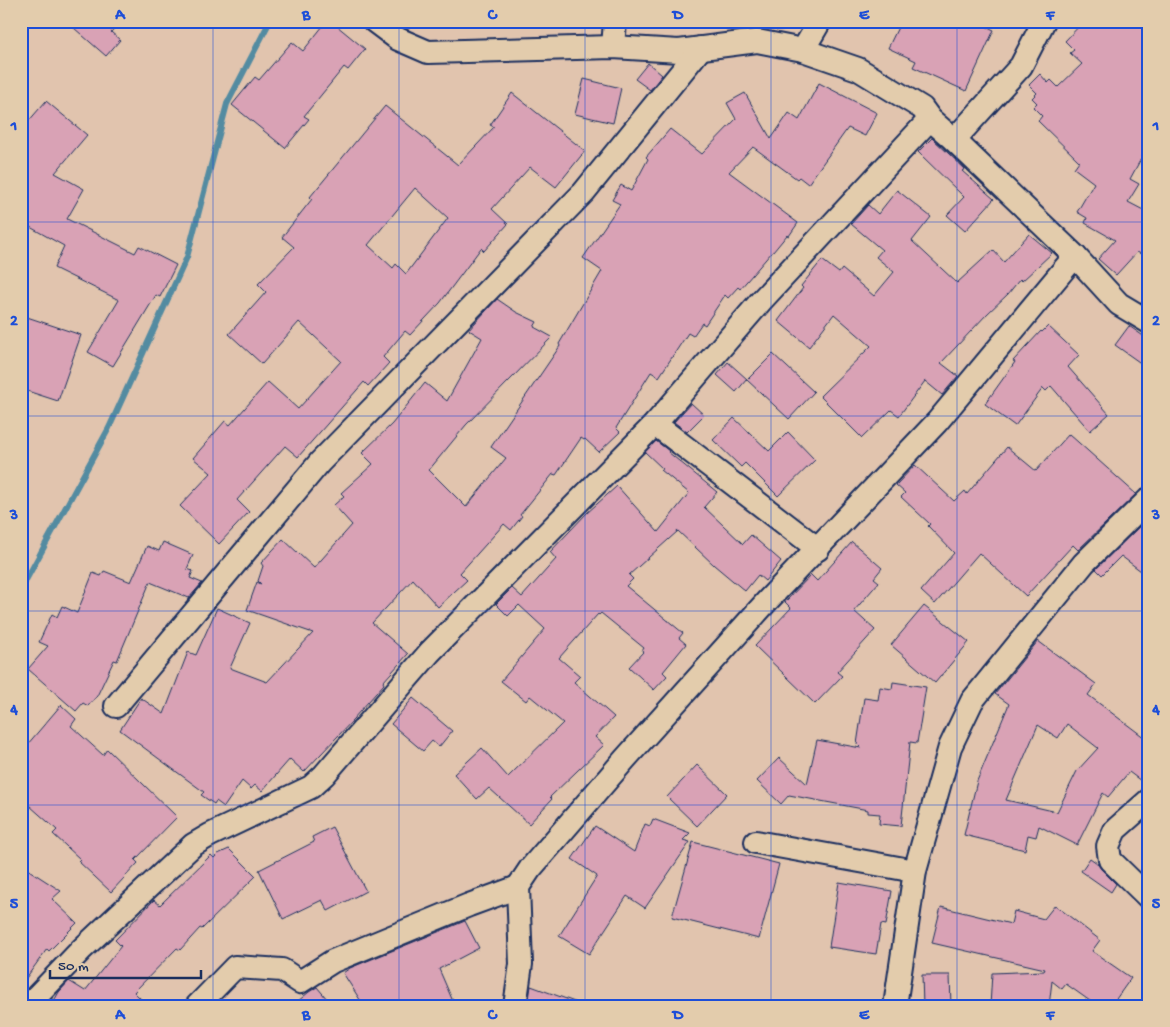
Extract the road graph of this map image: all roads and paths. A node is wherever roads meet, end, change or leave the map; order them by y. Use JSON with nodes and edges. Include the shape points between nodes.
{"nodes":[{"id":1,"x":374,"y":21,"type":"edge"},
{"id":2,"x":615,"y":21,"type":"edge"},
{"id":3,"x":820,"y":21,"type":"edge"},
{"id":4,"x":1044,"y":21,"type":"edge"},
{"id":5,"x":613,"y":47,"type":"junction"},
{"id":6,"x":701,"y":48,"type":"junction"},
{"id":7,"x":803,"y":50,"type":"junction"},
{"id":8,"x":930,"y":119,"type":"junction"},
{"id":9,"x":954,"y":140,"type":"junction"},
{"id":10,"x":1075,"y":256,"type":"junction"},
{"id":11,"x":1149,"y":322,"type":"edge"},
{"id":12,"x":655,"y":424,"type":"junction"},
{"id":13,"x":1149,"y":499,"type":"edge"},
{"id":14,"x":818,"y":549,"type":"junction"},
{"id":15,"x":116,"y":706,"type":"dead end"},
{"id":16,"x":1149,"y":800,"type":"edge"},
{"id":17,"x":756,"y":842,"type":"dead end"},
{"id":18,"x":915,"y":871,"type":"junction"},
{"id":19,"x":518,"y":887,"type":"junction"},
{"id":20,"x":1149,"y":898,"type":"edge"},
{"id":21,"x":30,"y":1006,"type":"edge"},
{"id":22,"x":197,"y":1006,"type":"edge"},
{"id":23,"x":515,"y":1006,"type":"edge"},
{"id":24,"x":895,"y":1006,"type":"edge"}],
"edges":[{"from":1,"to":5,"type":"street","via":[[398,39],[428,52]]},
{"from":2,"to":5,"type":"street"},
{"from":3,"to":7,"type":"street"},
{"from":4,"to":9,"type":"street","via":[[1021,66]]},
{"from":5,"to":6,"type":"street","via":[[679,51]]},
{"from":6,"to":7,"type":"street","via":[[757,41]]},
{"from":6,"to":15,"type":"street","via":[[584,192],[320,462]]},
{"from":7,"to":8,"type":"street","via":[[858,69],[922,108]]},
{"from":8,"to":9,"type":"street"},
{"from":8,"to":12,"type":"street","via":[[761,301]]},
{"from":9,"to":10,"type":"street"},
{"from":10,"to":11,"type":"street","via":[[1119,304]]},
{"from":10,"to":14,"type":"street","via":[[937,422]]},
{"from":12,"to":14,"type":"street"},
{"from":12,"to":21,"type":"street","via":[[430,652],[324,775],[311,787],[193,845],[82,950]]},
{"from":13,"to":18,"type":"street","via":[[1084,563],[972,701],[950,747]]},
{"from":14,"to":19,"type":"street","via":[[625,759],[530,868]]},
{"from":16,"to":20,"type":"street","via":[[1116,830],[1108,846],[1110,860]]},
{"from":17,"to":18,"type":"street"},
{"from":18,"to":24,"type":"street"},
{"from":19,"to":22,"type":"street","via":[[333,961],[300,982],[282,970],[236,967]]},
{"from":19,"to":23,"type":"street","via":[[521,964]]}]}
